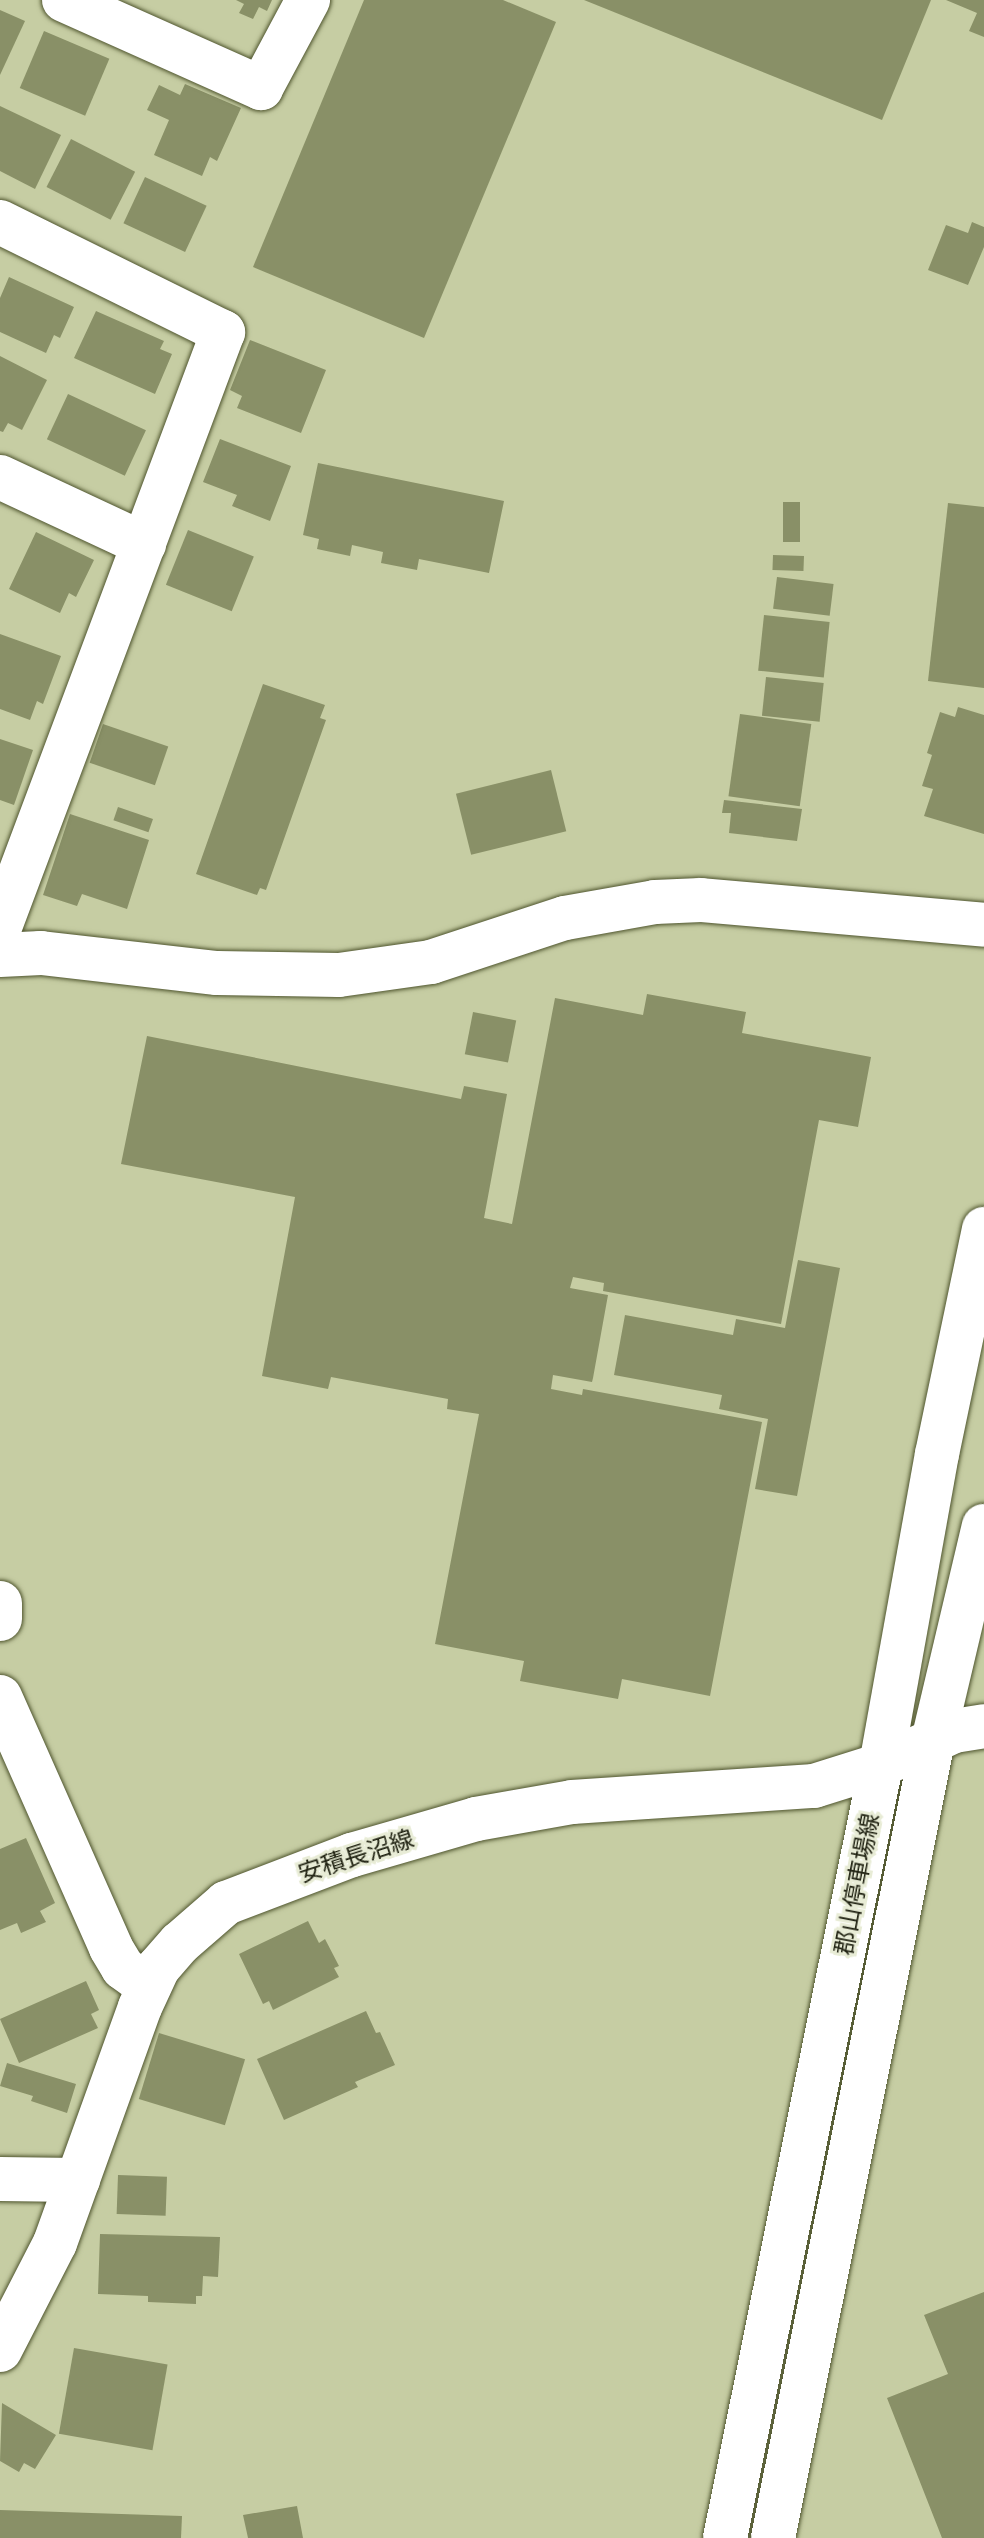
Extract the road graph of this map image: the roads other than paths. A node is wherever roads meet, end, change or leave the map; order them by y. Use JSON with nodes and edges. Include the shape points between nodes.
{"nodes":[{"id":1,"x":64,"y":0,"type":"edge"},
{"id":2,"x":308,"y":0,"type":"edge"},
{"id":3,"x":0,"y":222,"type":"edge"},
{"id":4,"x":0,"y":477,"type":"edge"},
{"id":5,"x":144,"y":544,"type":"junction"},
{"id":6,"x":984,"y":925,"type":"edge"},
{"id":7,"x":0,"y":927,"type":"edge"},
{"id":8,"x":0,"y":955,"type":"edge"},
{"id":9,"x":984,"y":1229,"type":"edge"},
{"id":10,"x":984,"y":1526,"type":"edge"},
{"id":11,"x":0,"y":1603,"type":"edge"},
{"id":12,"x":0,"y":1619,"type":"edge"},
{"id":13,"x":0,"y":1697,"type":"edge"},
{"id":14,"x":984,"y":1726,"type":"edge"},
{"id":15,"x":933,"y":1741,"type":"junction"},
{"id":16,"x":881,"y":1765,"type":"junction"},
{"id":17,"x":149,"y":1987,"type":"junction"},
{"id":18,"x":0,"y":2179,"type":"edge"},
{"id":19,"x":78,"y":2180,"type":"junction"},
{"id":20,"x":0,"y":2350,"type":"edge"},
{"id":21,"x":725,"y":2538,"type":"edge"},
{"id":22,"x":773,"y":2538,"type":"edge"}],
"edges":[{"from":1,"to":2,"type":"main road","via":[[261,88]]},
{"from":3,"to":5,"type":"main road","via":[[223,332]]},
{"from":4,"to":5,"type":"main road"},
{"from":5,"to":7,"type":"main road"},
{"from":6,"to":8,"type":"main road","via":[[701,900],[655,902],[565,918],[431,962],[339,975],[217,973],[41,953]]},
{"from":9,"to":16,"type":"main road","name":"郡山停車場線"},
{"from":10,"to":15,"type":"main road","name":"郡山停車場線"},
{"from":11,"to":12,"type":"main road"},
{"from":13,"to":17,"type":"main road","via":[[111,1948],[123,1968]]},
{"from":14,"to":15,"type":"main road","name":"安積長沼線"},
{"from":15,"to":16,"type":"main road","name":"安積長沼線"},
{"from":15,"to":22,"type":"main road","name":"郡山停車場線"},
{"from":16,"to":17,"type":"main road","name":"安積長沼線","via":[[814,1786],[572,1802],[504,1814],[352,1855],[226,1903],[180,1943]]},
{"from":16,"to":21,"type":"main road","name":"郡山停車場線"},
{"from":17,"to":19,"type":"main road","name":"安積長沼線"},
{"from":18,"to":19,"type":"main road"},
{"from":19,"to":20,"type":"main road","name":"安積長沼線","via":[[55,2243]]}]}
